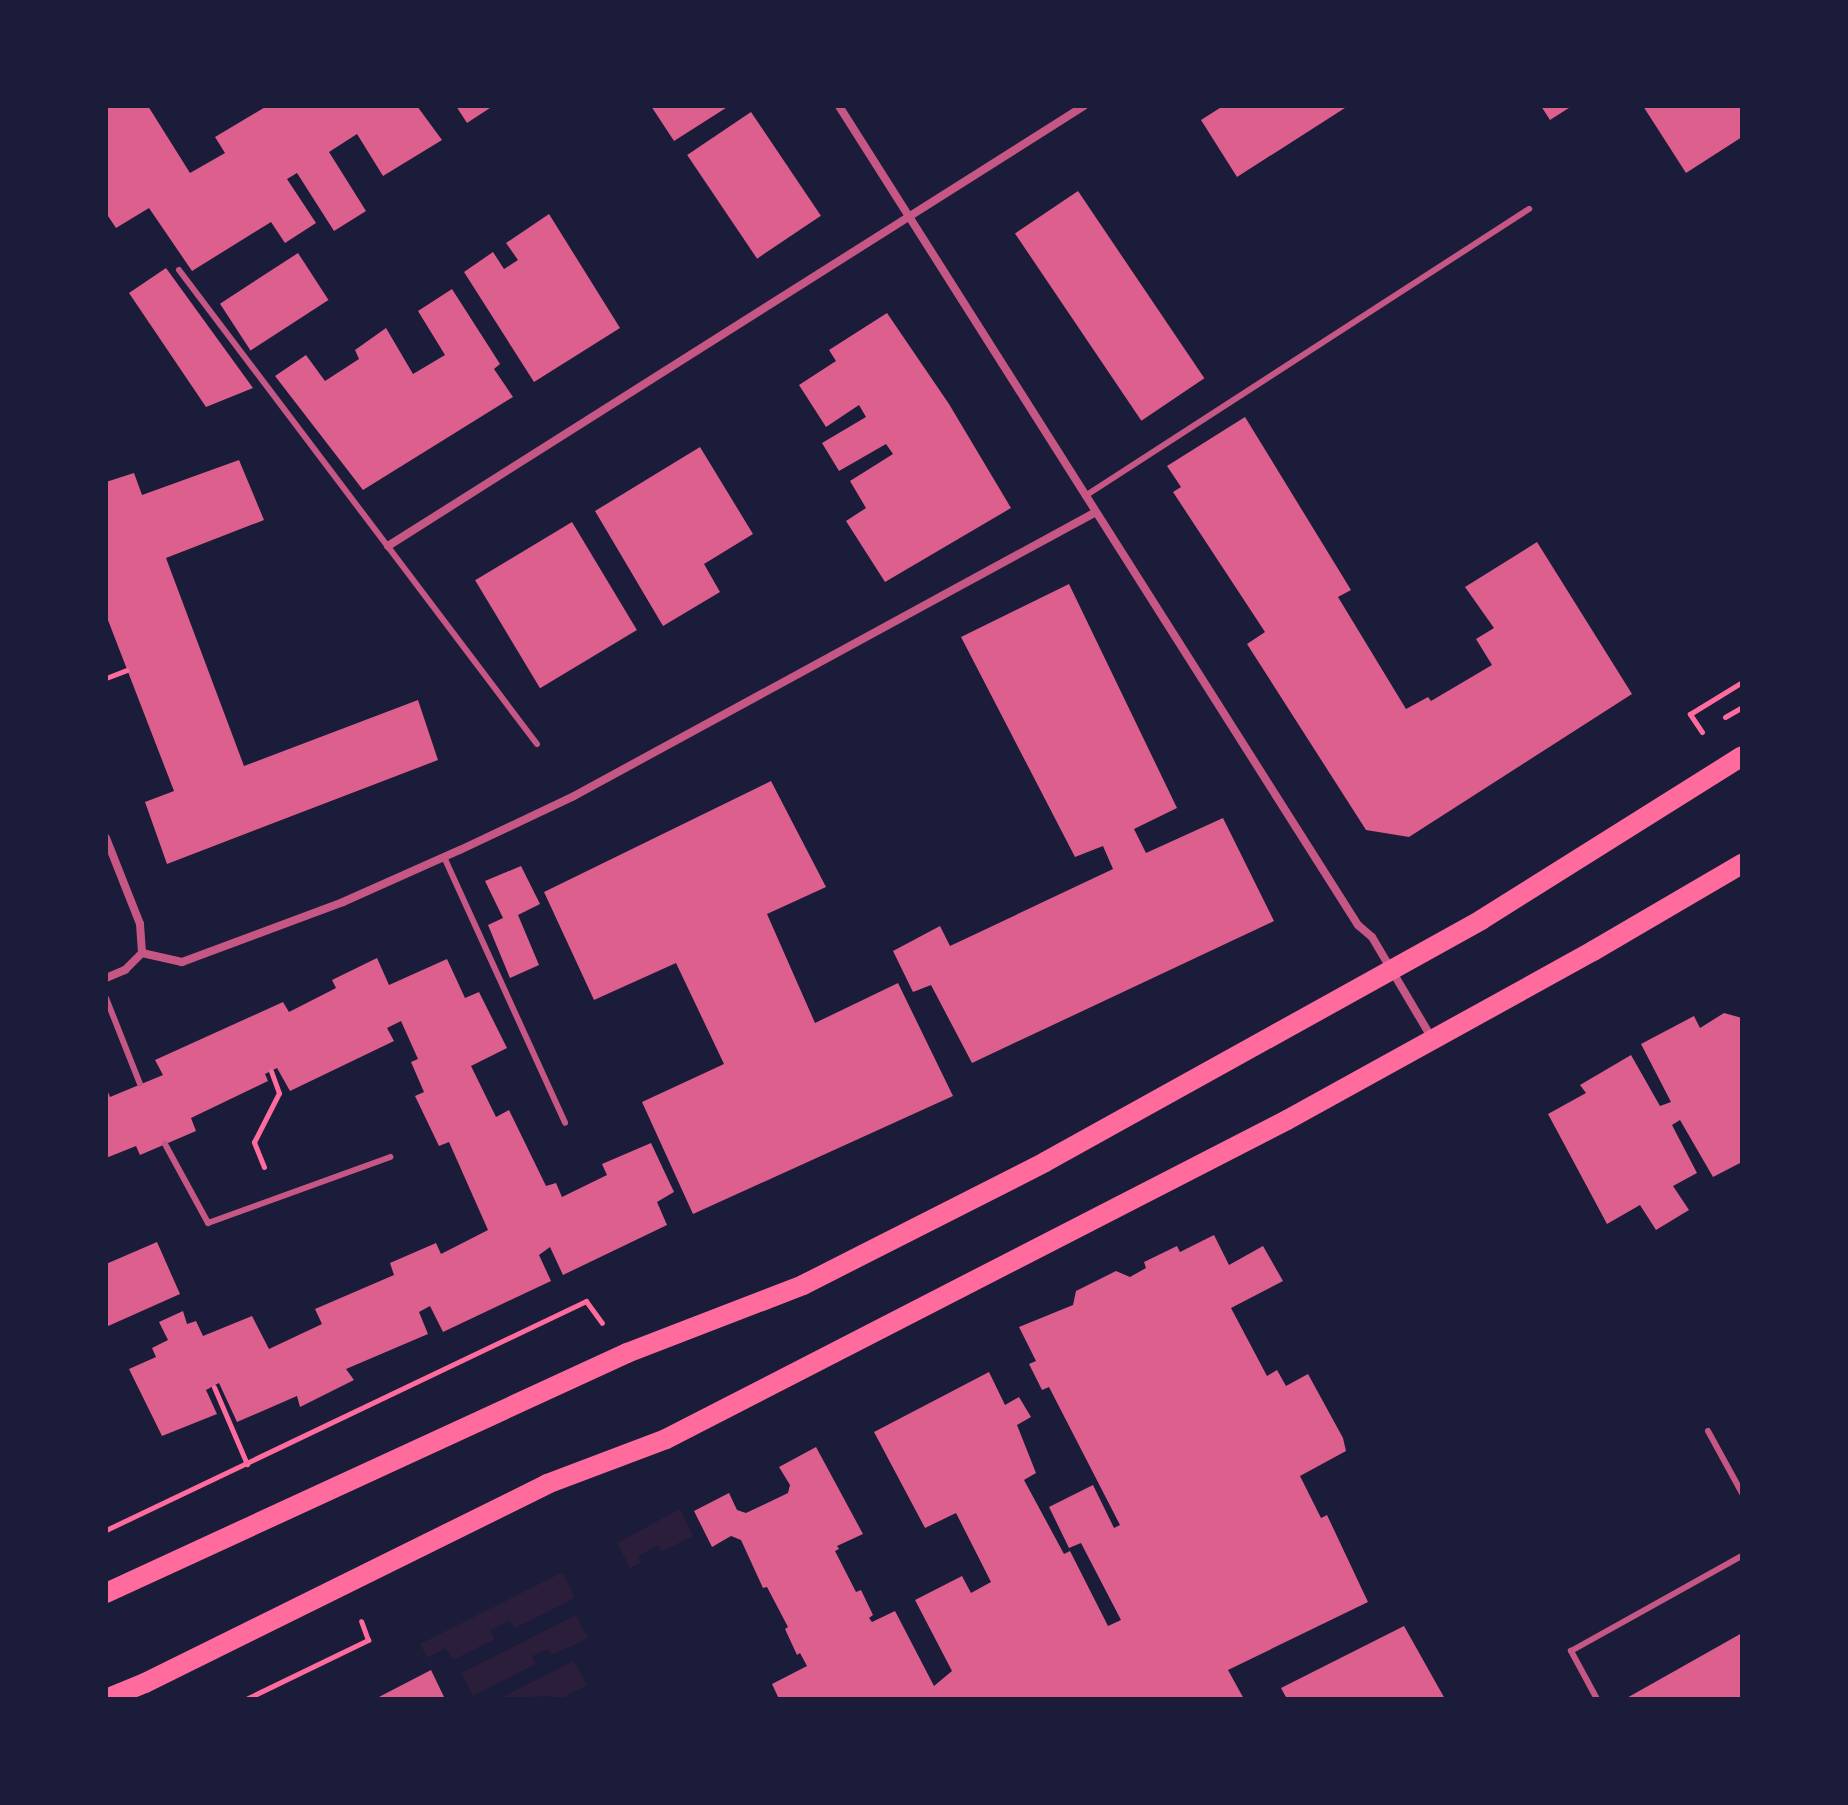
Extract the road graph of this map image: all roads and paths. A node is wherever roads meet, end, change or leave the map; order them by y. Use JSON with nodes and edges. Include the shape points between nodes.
{"nodes":[{"id":1,"x":839,"y":106,"type":"edge"},
{"id":2,"x":1084,"y":106,"type":"edge"},
{"id":3,"x":1529,"y":209,"type":"dead end"},
{"id":4,"x":909,"y":216,"type":"junction"},
{"id":5,"x":179,"y":270,"type":"dead end"},
{"id":6,"x":1085,"y":496,"type":"junction"},
{"id":7,"x":1096,"y":512,"type":"junction"},
{"id":8,"x":388,"y":546,"type":"junction"},
{"id":9,"x":127,"y":670,"type":"dead end"},
{"id":10,"x":106,"y":678,"type":"edge"},
{"id":11,"x":1742,"y":682,"type":"edge"},
{"id":12,"x":1742,"y":707,"type":"edge"},
{"id":13,"x":1702,"y":732,"type":"junction"},
{"id":14,"x":1689,"y":740,"type":"dead end"},
{"id":15,"x":537,"y":744,"type":"dead end"},
{"id":16,"x":1742,"y":756,"type":"edge"},
{"id":17,"x":106,"y":838,"type":"edge"},
{"id":18,"x":444,"y":857,"type":"junction"},
{"id":19,"x":1742,"y":865,"type":"edge"},
{"id":20,"x":142,"y":953,"type":"junction"},
{"id":21,"x":1393,"y":971,"type":"junction"},
{"id":22,"x":106,"y":978,"type":"edge"},
{"id":23,"x":106,"y":998,"type":"edge"},
{"id":24,"x":1433,"y":1040,"type":"junction"},
{"id":25,"x":271,"y":1071,"type":"dead end"},
{"id":26,"x":140,"y":1084,"type":"dead end"},
{"id":27,"x":565,"y":1123,"type":"dead end"},
{"id":28,"x":165,"y":1144,"type":"dead end"},
{"id":29,"x":390,"y":1157,"type":"dead end"},
{"id":30,"x":277,"y":1198,"type":"junction"},
{"id":31,"x":611,"y":1334,"type":"dead end"},
{"id":32,"x":214,"y":1387,"type":"dead end"},
{"id":33,"x":1708,"y":1431,"type":"dead end"},
{"id":34,"x":247,"y":1464,"type":"junction"},
{"id":35,"x":1742,"y":1493,"type":"edge"},
{"id":36,"x":106,"y":1530,"type":"edge"},
{"id":37,"x":1742,"y":1556,"type":"edge"},
{"id":38,"x":106,"y":1593,"type":"edge"},
{"id":39,"x":368,"y":1640,"type":"dead end"},
{"id":40,"x":142,"y":1691,"type":"edge"},
{"id":41,"x":106,"y":1699,"type":"edge"},
{"id":42,"x":246,"y":1699,"type":"edge"},
{"id":43,"x":1597,"y":1699,"type":"edge"}],
"edges":[{"from":1,"to":4,"type":"street"},
{"from":2,"to":4,"type":"street"},
{"from":3,"to":6,"type":"lane"},
{"from":4,"to":6,"type":"street"},
{"from":4,"to":8,"type":"street"},
{"from":5,"to":8,"type":"lane"},
{"from":6,"to":7,"type":"street"},
{"from":7,"to":18,"type":"street","via":[[574,796]]},
{"from":7,"to":21,"type":"street","via":[[1358,925]]},
{"from":8,"to":15,"type":"lane"},
{"from":9,"to":10,"type":"path"},
{"from":11,"to":13,"type":"path","via":[[1690,714]]},
{"from":12,"to":13,"type":"path"},
{"from":13,"to":14,"type":"path"},
{"from":16,"to":21,"type":"main road"},
{"from":17,"to":20,"type":"street","via":[[140,924]]},
{"from":18,"to":20,"type":"street","via":[[343,902],[182,962]]},
{"from":18,"to":27,"type":"lane"},
{"from":19,"to":24,"type":"main road"},
{"from":20,"to":22,"type":"street","via":[[125,970]]},
{"from":21,"to":24,"type":"street"},
{"from":21,"to":38,"type":"main road","via":[[1045,1162],[803,1285],[627,1353]]},
{"from":23,"to":26,"type":"lane"},
{"from":24,"to":40,"type":"main road","via":[[666,1439],[547,1484]]},
{"from":25,"to":30,"type":"path","via":[[279,1093],[254,1142]]},
{"from":28,"to":30,"type":"lane","via":[[208,1223]]},
{"from":29,"to":30,"type":"lane"},
{"from":31,"to":34,"type":"path","via":[[586,1301]]},
{"from":32,"to":34,"type":"path"},
{"from":33,"to":35,"type":"lane"},
{"from":34,"to":36,"type":"path"},
{"from":37,"to":43,"type":"lane","via":[[1571,1651]]},
{"from":39,"to":42,"type":"path"},
{"from":40,"to":41,"type":"main road"}]}
